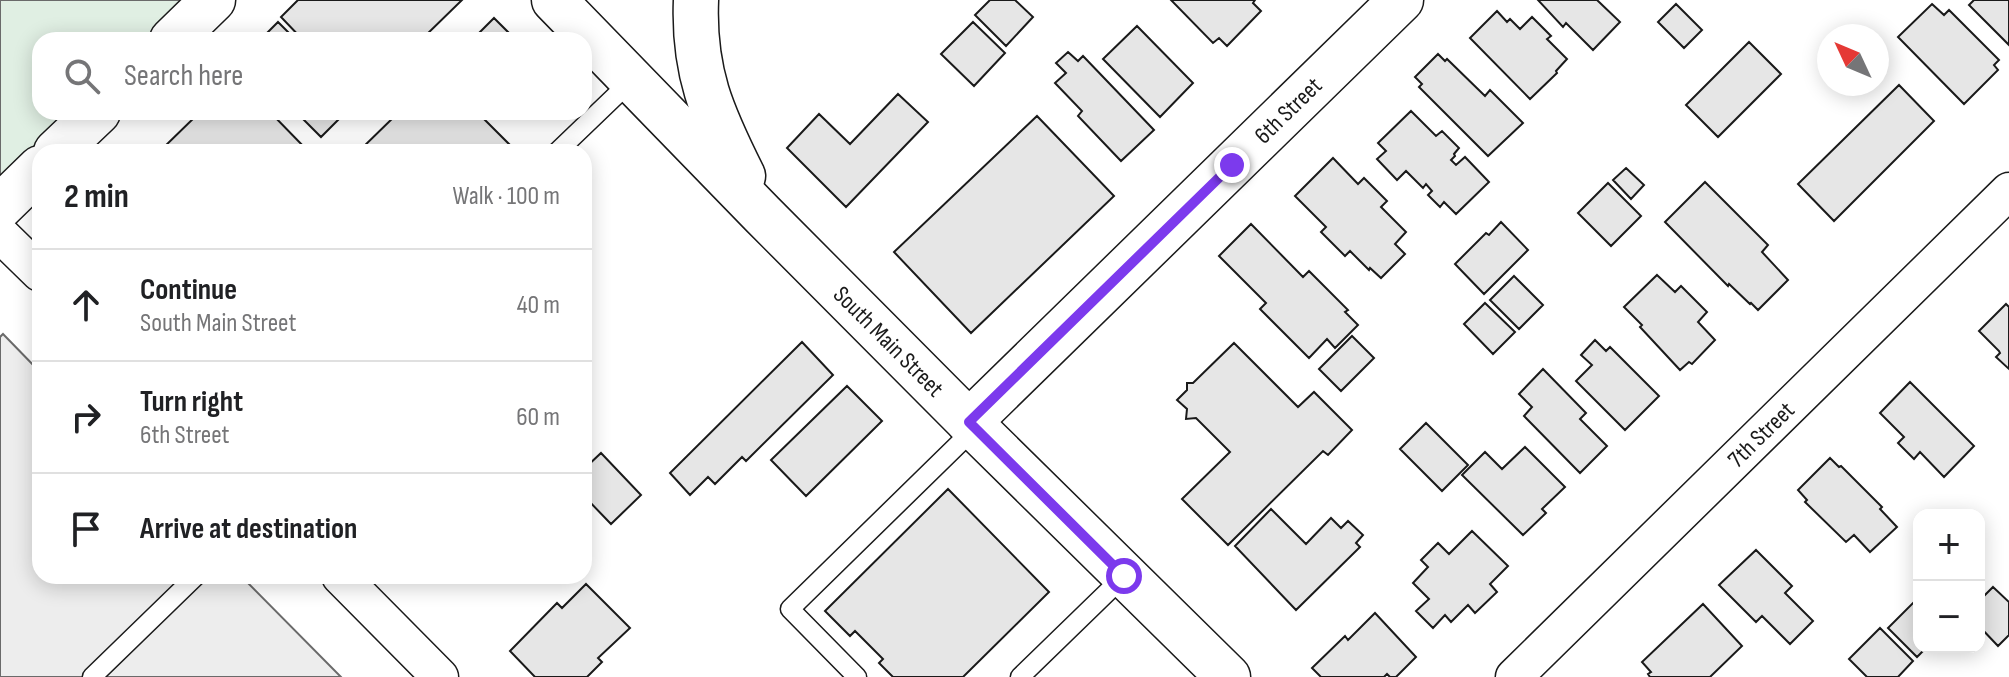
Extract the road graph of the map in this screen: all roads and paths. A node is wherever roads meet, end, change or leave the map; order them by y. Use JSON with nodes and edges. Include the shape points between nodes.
{"nodes":[{"id":1,"x":213,"y":0,"type":"edge"},
{"id":2,"x":696,"y":0,"type":"edge"},
{"id":3,"x":1401,"y":0,"type":"edge"},
{"id":4,"x":564,"y":3,"type":"edge"},
{"id":5,"x":180,"y":32,"type":"edge"},
{"id":6,"x":590,"y":32,"type":"edge"},
{"id":7,"x":592,"y":35,"type":"edge"},
{"id":8,"x":632,"y":80,"type":"junction"},
{"id":9,"x":592,"y":118,"type":"edge"},
{"id":10,"x":90,"y":120,"type":"edge"},
{"id":11,"x":590,"y":120,"type":"edge"},
{"id":12,"x":64,"y":144,"type":"edge"},
{"id":13,"x":565,"y":144,"type":"edge"},
{"id":14,"x":32,"y":176,"type":"edge"},
{"id":15,"x":2009,"y":191,"type":"edge"},
{"id":16,"x":0,"y":207,"type":"edge"},
{"id":17,"x":762,"y":214,"type":"junction"},
{"id":18,"x":0,"y":234,"type":"edge"},
{"id":19,"x":32,"y":265,"type":"edge"},
{"id":20,"x":972,"y":425,"type":"junction"},
{"id":21,"x":1124,"y":576,"type":"junction"},
{"id":22,"x":188,"y":584,"type":"edge"},
{"id":23,"x":348,"y":584,"type":"edge"},
{"id":24,"x":1210,"y":671,"type":"edge"},
{"id":25,"x":92,"y":677,"type":"edge"},
{"id":26,"x":440,"y":677,"type":"edge"},
{"id":27,"x":857,"y":677,"type":"edge"},
{"id":28,"x":1020,"y":677,"type":"edge"},
{"id":29,"x":1514,"y":677,"type":"edge"}],
"edges":[{"from":1,"to":5,"type":"main road"},
{"from":2,"to":17,"type":"main road","via":[[699,67],[716,121]]},
{"from":3,"to":20,"type":"main road","name":"6th Street"},
{"from":4,"to":6,"type":"main road","name":"South Main Street"},
{"from":7,"to":8,"type":"main road","name":"South Main Street"},
{"from":8,"to":9,"type":"lane"},
{"from":8,"to":17,"type":"main road","name":"South Main Street"},
{"from":10,"to":12,"type":"main road"},
{"from":11,"to":13,"type":"lane"},
{"from":14,"to":16,"type":"main road"},
{"from":15,"to":29,"type":"street","name":"7th Street"},
{"from":17,"to":20,"type":"main road","name":"South Main Street"},
{"from":18,"to":19,"type":"street"},
{"from":20,"to":21,"type":"main road","name":"South Main Street"},
{"from":20,"to":27,"type":"lane","via":[[790,609]]},
{"from":21,"to":24,"type":"main road","name":"South Main Street"},
{"from":21,"to":28,"type":"lane"},
{"from":22,"to":25,"type":"lane"},
{"from":23,"to":26,"type":"street"}]}
